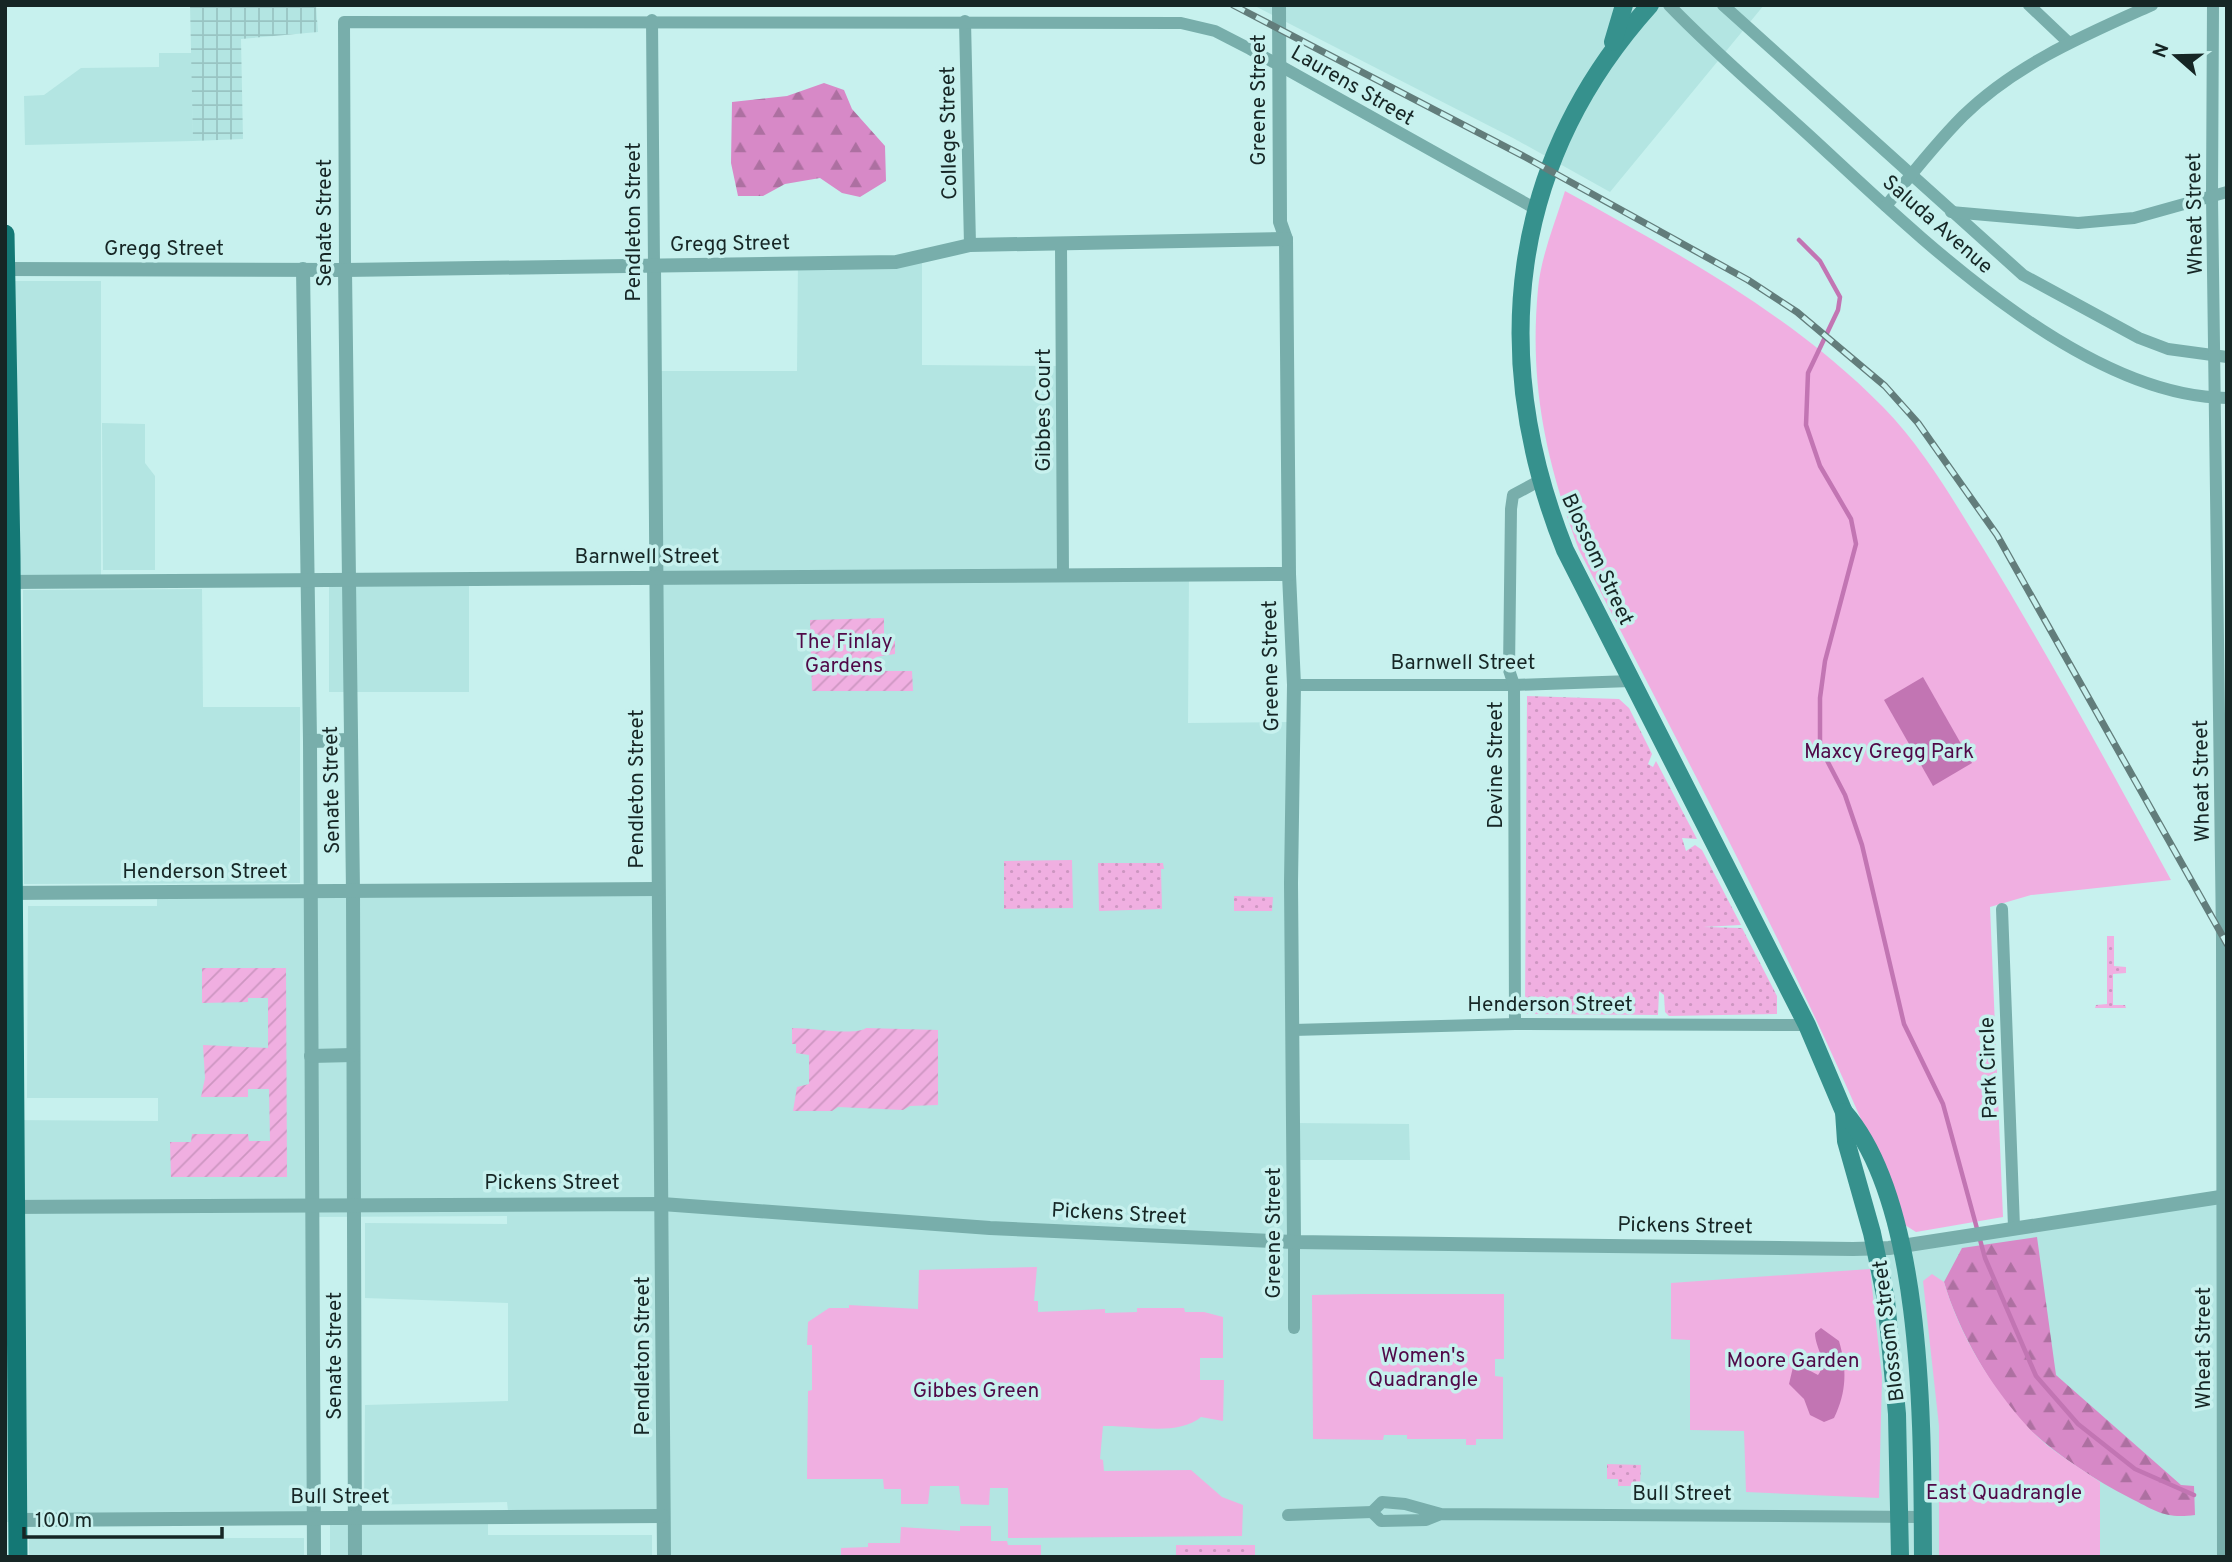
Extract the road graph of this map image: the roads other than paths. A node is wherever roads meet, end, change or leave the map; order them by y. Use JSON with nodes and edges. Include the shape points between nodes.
{"nodes":[{"id":1,"x":1279,"y":5,"type":"edge"},
{"id":2,"x":1624,"y":5,"type":"edge"},
{"id":3,"x":1650,"y":5,"type":"edge"},
{"id":4,"x":1669,"y":5,"type":"edge"},
{"id":5,"x":1723,"y":5,"type":"edge"},
{"id":6,"x":2029,"y":5,"type":"edge"},
{"id":7,"x":2152,"y":5,"type":"edge"},
{"id":8,"x":2213,"y":5,"type":"edge"},
{"id":9,"x":652,"y":20,"type":"junction"},
{"id":10,"x":965,"y":21,"type":"junction"},
{"id":11,"x":344,"y":22,"type":"joint"},
{"id":12,"x":2068,"y":42,"type":"junction"},
{"id":13,"x":1610,"y":52,"type":"junction"},
{"id":14,"x":1278,"y":64,"type":"junction"},
{"id":15,"x":1910,"y":176,"type":"junction"},
{"id":16,"x":2227,"y":192,"type":"edge"},
{"id":17,"x":2212,"y":197,"type":"junction"},
{"id":18,"x":1886,"y":206,"type":"junction"},
{"id":19,"x":1535,"y":209,"type":"junction"},
{"id":20,"x":1951,"y":212,"type":"junction"},
{"id":21,"x":5,"y":234,"type":"edge"},
{"id":22,"x":1286,"y":239,"type":"junction"},
{"id":23,"x":970,"y":245,"type":"junction"},
{"id":24,"x":1061,"y":245,"type":"junction"},
{"id":25,"x":654,"y":266,"type":"junction"},
{"id":26,"x":6,"y":269,"type":"edge"},
{"id":27,"x":303,"y":270,"type":"junction"},
{"id":28,"x":345,"y":270,"type":"junction"},
{"id":29,"x":2221,"y":357,"type":"edge"},
{"id":30,"x":2221,"y":398,"type":"edge"},
{"id":31,"x":1539,"y":481,"type":"junction"},
{"id":32,"x":1289,"y":574,"type":"junction"},
{"id":33,"x":1063,"y":575,"type":"junction"},
{"id":34,"x":656,"y":577,"type":"junction"},
{"id":35,"x":350,"y":579,"type":"junction"},
{"id":36,"x":306,"y":581,"type":"junction"},
{"id":37,"x":8,"y":582,"type":"edge"},
{"id":38,"x":2222,"y":587,"type":"edge"},
{"id":39,"x":1631,"y":681,"type":"junction"},
{"id":40,"x":1294,"y":685,"type":"junction"},
{"id":41,"x":1514,"y":685,"type":"junction"},
{"id":42,"x":2223,"y":731,"type":"edge"},
{"id":43,"x":351,"y":740,"type":"junction"},
{"id":44,"x":310,"y":741,"type":"junction"},
{"id":45,"x":2224,"y":885,"type":"edge"},
{"id":46,"x":658,"y":889,"type":"junction"},
{"id":47,"x":353,"y":891,"type":"junction"},
{"id":48,"x":310,"y":892,"type":"junction"},
{"id":49,"x":9,"y":893,"type":"edge"},
{"id":50,"x":2002,"y":909,"type":"dead end"},
{"id":51,"x":1515,"y":1024,"type":"junction"},
{"id":52,"x":1807,"y":1025,"type":"junction"},
{"id":53,"x":1293,"y":1030,"type":"junction"},
{"id":54,"x":311,"y":1055,"type":"junction"},
{"id":55,"x":353,"y":1055,"type":"junction"},
{"id":56,"x":1844,"y":1112,"type":"junction"},
{"id":57,"x":2224,"y":1196,"type":"edge"},
{"id":58,"x":662,"y":1204,"type":"junction"},
{"id":59,"x":312,"y":1205,"type":"junction"},
{"id":60,"x":355,"y":1205,"type":"junction"},
{"id":61,"x":10,"y":1207,"type":"edge"},
{"id":62,"x":2014,"y":1227,"type":"junction"},
{"id":63,"x":1294,"y":1242,"type":"junction"},
{"id":64,"x":1900,"y":1246,"type":"junction"},
{"id":65,"x":1876,"y":1248,"type":"junction"},
{"id":66,"x":1294,"y":1328,"type":"dead end"},
{"id":67,"x":1288,"y":1515,"type":"dead end"},
{"id":68,"x":663,"y":1516,"type":"junction"},
{"id":69,"x":1899,"y":1517,"type":"junction"},
{"id":70,"x":1923,"y":1517,"type":"junction"},
{"id":71,"x":313,"y":1518,"type":"junction"},
{"id":72,"x":355,"y":1518,"type":"junction"},
{"id":73,"x":9,"y":1521,"type":"edge"},
{"id":74,"x":18,"y":1557,"type":"edge"},
{"id":75,"x":314,"y":1557,"type":"edge"},
{"id":76,"x":355,"y":1557,"type":"edge"},
{"id":77,"x":664,"y":1557,"type":"edge"},
{"id":78,"x":1900,"y":1557,"type":"edge"},
{"id":79,"x":1923,"y":1557,"type":"edge"},
{"id":80,"x":2223,"y":1557,"type":"edge"}],
"edges":[{"from":1,"to":14,"type":"street","name":"Greene Street"},
{"from":2,"to":13,"type":"main road"},
{"from":3,"to":13,"type":"main road","name":"Blossom Street"},
{"from":4,"to":18,"type":"street","name":"Saluda Avenue"},
{"from":5,"to":15,"type":"street","name":"Saluda Avenue"},
{"from":6,"to":12,"type":"street"},
{"from":7,"to":12,"type":"street"},
{"from":8,"to":17,"type":"street","name":"Wheat Street"},
{"from":9,"to":10,"type":"street","name":"Laurens Street"},
{"from":9,"to":11,"type":"street","name":"Laurens Street"},
{"from":9,"to":25,"type":"street","name":"Pendleton Street"},
{"from":10,"to":14,"type":"street","name":"Laurens Street","via":[[1181,23],[1214,31]]},
{"from":10,"to":23,"type":"street","name":"College Street"},
{"from":11,"to":28,"type":"street","name":"Senate Street"},
{"from":12,"to":15,"type":"street","via":[[1996,88],[1963,116]]},
{"from":13,"to":19,"type":"main road","name":"Blossom Street","via":[[1568,126]]},
{"from":14,"to":19,"type":"street","name":"Laurens Street"},
{"from":14,"to":22,"type":"street","name":"Greene Street","via":[[1280,222]]},
{"from":15,"to":18,"type":"street"},
{"from":15,"to":20,"type":"street","name":"Saluda Avenue"},
{"from":16,"to":17,"type":"street"},
{"from":17,"to":20,"type":"street","via":[[2134,218],[2078,223]]},
{"from":17,"to":29,"type":"street","name":"Wheat Street"},
{"from":18,"to":30,"type":"street","name":"Saluda Avenue","via":[[1965,276],[2060,341],[2144,380],[2184,393]]},
{"from":19,"to":31,"type":"main road","name":"Blossom Street","via":[[1522,285],[1521,359],[1525,412]]},
{"from":20,"to":29,"type":"street","name":"Saluda Avenue","via":[[2023,275],[2090,314],[2168,349]]},
{"from":21,"to":26,"type":"main road"},
{"from":22,"to":24,"type":"street","name":"Gregg Street"},
{"from":22,"to":32,"type":"street","name":"Greene Street"},
{"from":23,"to":24,"type":"street","name":"Gregg Street"},
{"from":23,"to":25,"type":"street","name":"Gregg Street","via":[[896,262]]},
{"from":24,"to":33,"type":"street","name":"Gibbes Court"},
{"from":25,"to":28,"type":"street","name":"Gregg Street"},
{"from":25,"to":34,"type":"street","name":"Pendleton Street"},
{"from":26,"to":27,"type":"street","name":"Gregg Street"},
{"from":26,"to":37,"type":"main road"},
{"from":27,"to":28,"type":"street","name":"Gregg Street"},
{"from":27,"to":36,"type":"street","name":"Senate Street"},
{"from":28,"to":35,"type":"street","name":"Senate Street"},
{"from":29,"to":30,"type":"street","name":"Wheat Street"},
{"from":30,"to":38,"type":"street","name":"Wheat Street"},
{"from":31,"to":39,"type":"main road","name":"Blossom Street","via":[[1565,550]]},
{"from":31,"to":41,"type":"street","name":"Devine Street","via":[[1513,495],[1509,670]]},
{"from":32,"to":33,"type":"street","name":"Barnwell Street"},
{"from":32,"to":40,"type":"street","name":"Greene Street"},
{"from":33,"to":34,"type":"street","name":"Barnwell Street"},
{"from":34,"to":35,"type":"street","name":"Barnwell Street"},
{"from":34,"to":46,"type":"street","name":"Pendleton Street"},
{"from":35,"to":36,"type":"street","name":"Barnwell Street"},
{"from":35,"to":43,"type":"street","name":"Senate Street"},
{"from":36,"to":37,"type":"street","name":"Barnwell Street"},
{"from":36,"to":44,"type":"street","name":"Senate Street"},
{"from":37,"to":49,"type":"main road"},
{"from":38,"to":42,"type":"street","name":"Wheat Street"},
{"from":39,"to":41,"type":"street","name":"Barnwell Street"},
{"from":39,"to":52,"type":"main road","name":"Blossom Street"},
{"from":40,"to":41,"type":"street","name":"Barnwell Street"},
{"from":40,"to":53,"type":"street","name":"Greene Street"},
{"from":41,"to":51,"type":"street","name":"Devine Street"},
{"from":42,"to":45,"type":"street","name":"Wheat Street"},
{"from":43,"to":44,"type":"street"},
{"from":43,"to":47,"type":"street","name":"Senate Street"},
{"from":44,"to":48,"type":"street","name":"Senate Street"},
{"from":45,"to":57,"type":"street","name":"Wheat Street"},
{"from":46,"to":47,"type":"street","name":"Henderson Street"},
{"from":46,"to":58,"type":"street","name":"Pendleton Street"},
{"from":47,"to":48,"type":"street","name":"Henderson Street"},
{"from":47,"to":55,"type":"street","name":"Senate Street"},
{"from":48,"to":49,"type":"street","name":"Henderson Street"},
{"from":48,"to":54,"type":"street","name":"Senate Street"},
{"from":49,"to":61,"type":"main road"},
{"from":50,"to":62,"type":"street","name":"Park Circle"},
{"from":51,"to":52,"type":"street","name":"Henderson Street"},
{"from":51,"to":53,"type":"street","name":"Henderson Street"},
{"from":52,"to":56,"type":"main road","name":"Blossom Street"},
{"from":53,"to":63,"type":"street","name":"Greene Street"},
{"from":54,"to":55,"type":"street"},
{"from":54,"to":59,"type":"street","name":"Senate Street"},
{"from":55,"to":60,"type":"street","name":"Senate Street"},
{"from":56,"to":64,"type":"main road","name":"Blossom Street","via":[[1861,1132],[1879,1174]]},
{"from":56,"to":65,"type":"main road","name":"Blossom Street","via":[[1846,1141]]},
{"from":57,"to":62,"type":"street","name":"Pickens Street"},
{"from":57,"to":80,"type":"street","name":"Wheat Street"},
{"from":58,"to":60,"type":"street","name":"Pickens Street"},
{"from":58,"to":63,"type":"street","name":"Pickens Street","via":[[990,1228]]},
{"from":58,"to":68,"type":"street","name":"Pendleton Street"},
{"from":59,"to":60,"type":"street","name":"Pickens Street"},
{"from":59,"to":61,"type":"street","name":"Pickens Street"},
{"from":59,"to":71,"type":"street","name":"Senate Street"},
{"from":60,"to":72,"type":"street","name":"Senate Street"},
{"from":61,"to":73,"type":"main road"},
{"from":62,"to":64,"type":"street","name":"Pickens Street"},
{"from":63,"to":65,"type":"street","name":"Pickens Street"},
{"from":63,"to":66,"type":"street","name":"Greene Street"},
{"from":64,"to":65,"type":"street","name":"Pickens Street"},
{"from":64,"to":70,"type":"main road","name":"Blossom Street","via":[[1920,1402]]},
{"from":65,"to":69,"type":"main road","name":"Blossom Street","via":[[1898,1415]]},
{"from":67,"to":69,"type":"street","name":"Bull Street","via":[[1371,1512],[1382,1502],[1441,1514]]},
{"from":68,"to":72,"type":"street","name":"Bull Street"},
{"from":68,"to":77,"type":"street","name":"Pendleton Street"},
{"from":69,"to":70,"type":"street","name":"Bull Street"},
{"from":69,"to":78,"type":"main road","name":"Blossom Street"},
{"from":70,"to":79,"type":"main road","name":"Blossom Street"},
{"from":71,"to":72,"type":"street","name":"Bull Street"},
{"from":71,"to":73,"type":"street","name":"Bull Street"},
{"from":71,"to":75,"type":"street","name":"Senate Street"},
{"from":72,"to":76,"type":"street","name":"Senate Street"},
{"from":73,"to":74,"type":"main road"}]}
